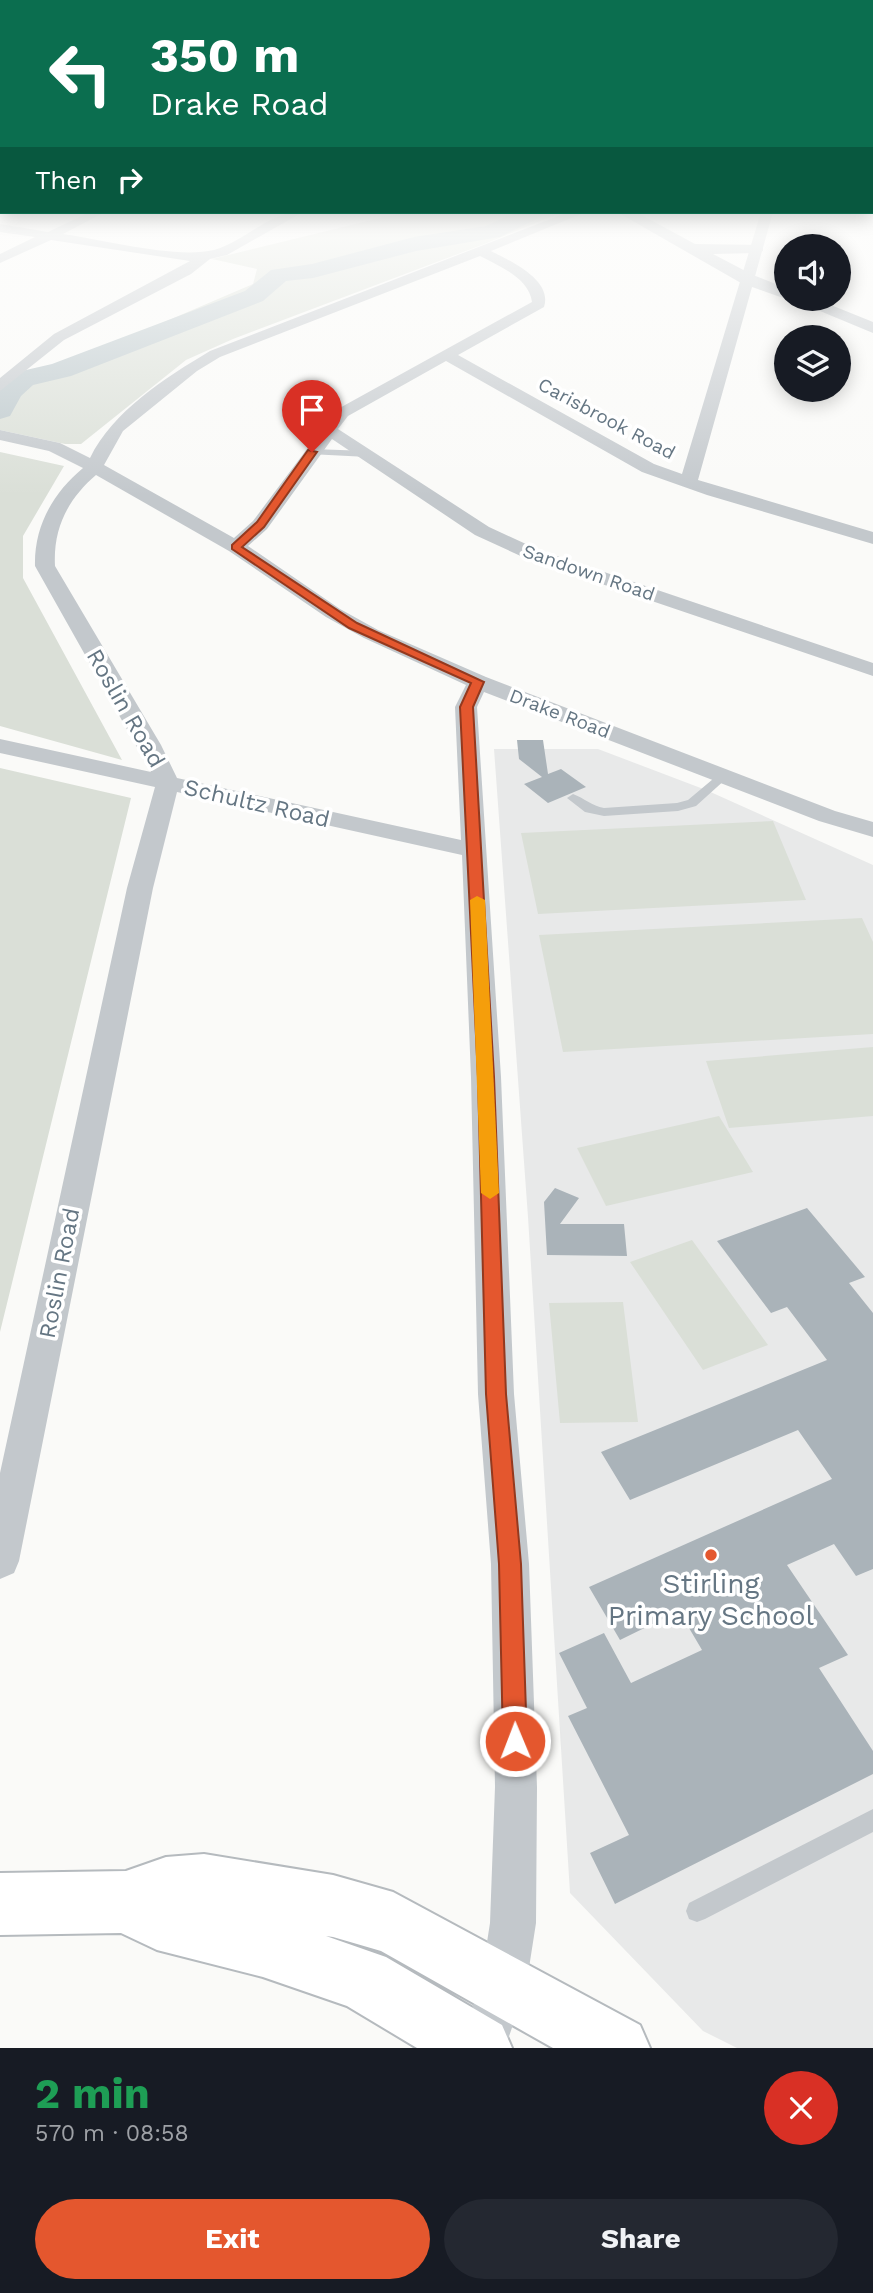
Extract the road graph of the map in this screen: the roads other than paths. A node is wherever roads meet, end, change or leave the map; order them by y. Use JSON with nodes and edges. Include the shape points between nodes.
{"nodes":[{"id":1,"x":121,"y":305,"type":"edge"},
{"id":2,"x":343,"y":305,"type":"edge"},
{"id":3,"x":538,"y":305,"type":"edge"},
{"id":4,"x":738,"y":305,"type":"edge"},
{"id":5,"x":830,"y":311,"type":"edge"},
{"id":6,"x":873,"y":328,"type":"edge"},
{"id":7,"x":449,"y":356,"type":"junction"},
{"id":8,"x":0,"y":386,"type":"edge"},
{"id":9,"x":327,"y":430,"type":"junction"},
{"id":10,"x":3,"y":436,"type":"edge"},
{"id":11,"x":312,"y":452,"type":"junction"},
{"id":12,"x":368,"y":454,"type":"junction"},
{"id":13,"x":94,"y":467,"type":"junction"},
{"id":14,"x":688,"y":483,"type":"junction"},
{"id":15,"x":873,"y":538,"type":"edge"},
{"id":16,"x":236,"y":547,"type":"junction"},
{"id":17,"x":873,"y":670,"type":"edge"},
{"id":18,"x":478,"y":682,"type":"junction"},
{"id":19,"x":0,"y":746,"type":"edge"},
{"id":20,"x":723,"y":776,"type":"junction"},
{"id":21,"x":168,"y":783,"type":"junction"},
{"id":22,"x":573,"y":798,"type":"dead end"},
{"id":23,"x":873,"y":830,"type":"edge"},
{"id":24,"x":474,"y":850,"type":"junction"},
{"id":25,"x":0,"y":1561,"type":"edge"},
{"id":26,"x":873,"y":1821,"type":"edge"},
{"id":27,"x":126,"y":1902,"type":"junction"},
{"id":28,"x":0,"y":1904,"type":"edge"},
{"id":29,"x":697,"y":1911,"type":"dead end"},
{"id":30,"x":503,"y":1987,"type":"junction"},
{"id":31,"x":480,"y":2048,"type":"edge"},
{"id":32,"x":617,"y":2048,"type":"edge"}],
"edges":[{"from":1,"to":8,"type":"street","via":[[59,337]]},
{"from":2,"to":13,"type":"street","name":"Roslin Road","via":[[206,358],[117,427]]},
{"from":3,"to":7,"type":"street"},
{"from":4,"to":14,"type":"street"},
{"from":5,"to":6,"type":"street"},
{"from":7,"to":9,"type":"street","via":[[342,413]]},
{"from":7,"to":14,"type":"street","name":"Carisbrook Road","via":[[627,457]]},
{"from":9,"to":11,"type":"street"},
{"from":9,"to":12,"type":"street","name":"Sandown Road"},
{"from":10,"to":13,"type":"street","name":"Drake Road","via":[[54,447]]},
{"from":11,"to":12,"type":"lane"},
{"from":11,"to":16,"type":"street","via":[[260,525]]},
{"from":12,"to":17,"type":"street","name":"Sandown Road","via":[[476,527],[510,544]]},
{"from":13,"to":16,"type":"street","name":"Drake Road"},
{"from":13,"to":21,"type":"street","name":"Roslin Road","via":[[72,486],[57,509],[44,552],[45,566]]},
{"from":14,"to":15,"type":"street","name":"Carisbrook Road"},
{"from":16,"to":18,"type":"street","name":"Drake Road","via":[[353,625]]},
{"from":18,"to":20,"type":"street","name":"Drake Road"},
{"from":18,"to":24,"type":"street","via":[[466,707]]},
{"from":19,"to":21,"type":"street","name":"Schultz Road"},
{"from":20,"to":22,"type":"lane","via":[[692,803],[678,807],[604,812]]},
{"from":20,"to":23,"type":"street","name":"Drake Road"},
{"from":21,"to":24,"type":"street","name":"Schultz Road"},
{"from":21,"to":25,"type":"street","name":"Roslin Road","via":[[140,888]]},
{"from":24,"to":30,"type":"street","via":[[496,1394],[510,1564],[514,1699],[513,1923]]},
{"from":26,"to":29,"type":"lane"},
{"from":27,"to":28,"type":"main road"},
{"from":27,"to":30,"type":"main road","via":[[166,1888],[204,1885],[333,1906],[393,1923]]},
{"from":27,"to":31,"type":"main road","via":[[157,1919],[263,1945],[363,1980]]},
{"from":30,"to":31,"type":"street"},
{"from":30,"to":32,"type":"main road"}]}
